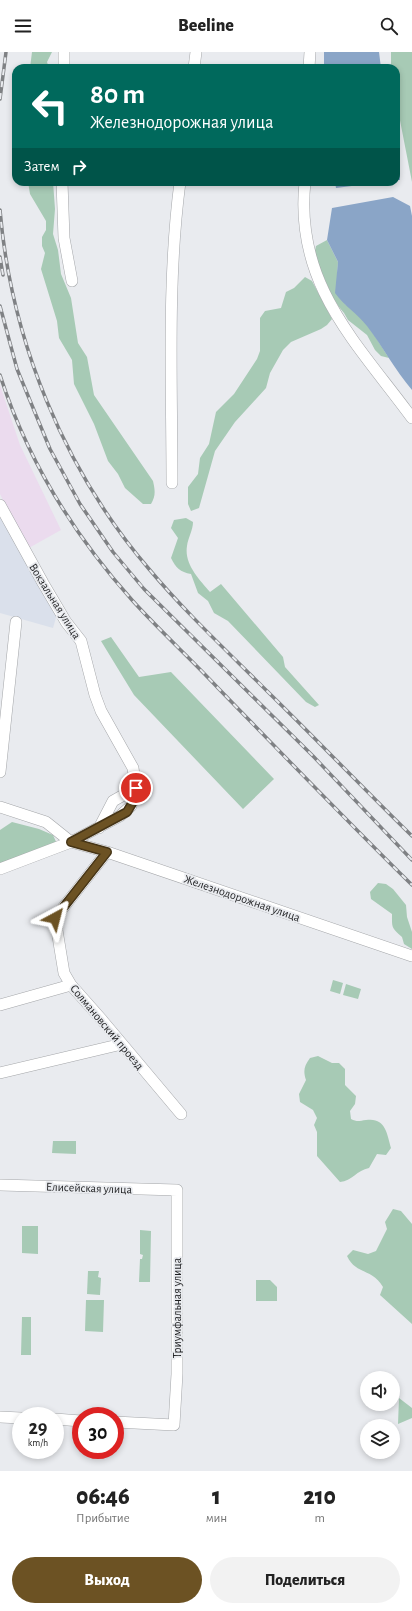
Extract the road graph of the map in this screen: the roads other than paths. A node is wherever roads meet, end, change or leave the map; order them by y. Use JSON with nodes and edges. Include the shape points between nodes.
{"nodes":[{"id":1,"x":64,"y":52,"type":"edge"},
{"id":2,"x":196,"y":52,"type":"edge"},
{"id":3,"x":310,"y":52,"type":"edge"},
{"id":4,"x":64,"y":64,"type":"edge"},
{"id":5,"x":194,"y":64,"type":"edge"},
{"id":6,"x":309,"y":64,"type":"edge"},
{"id":7,"x":62,"y":186,"type":"edge"},
{"id":8,"x":180,"y":186,"type":"edge"},
{"id":9,"x":305,"y":186,"type":"edge"},
{"id":10,"x":72,"y":281,"type":"dead end"},
{"id":11,"x":412,"y":418,"type":"edge"},
{"id":12,"x":172,"y":483,"type":"dead end"},
{"id":13,"x":0,"y":505,"type":"edge"},
{"id":14,"x":16,"y":622,"type":"dead end"},
{"id":15,"x":0,"y":772,"type":"edge"},
{"id":16,"x":136,"y":788,"type":"junction"},
{"id":17,"x":0,"y":807,"type":"edge"},
{"id":18,"x":99,"y":828,"type":"junction"},
{"id":19,"x":71,"y":842,"type":"junction"},
{"id":20,"x":107,"y":852,"type":"junction"},
{"id":21,"x":0,"y":870,"type":"edge"},
{"id":22,"x":412,"y":956,"type":"edge"},
{"id":23,"x":71,"y":986,"type":"junction"},
{"id":24,"x":0,"y":1005,"type":"edge"},
{"id":25,"x":122,"y":1044,"type":"junction"},
{"id":26,"x":0,"y":1073,"type":"edge"},
{"id":27,"x":181,"y":1114,"type":"dead end"},
{"id":28,"x":0,"y":1185,"type":"edge"},
{"id":29,"x":177,"y":1190,"type":"joint"},
{"id":30,"x":0,"y":1417,"type":"edge"},
{"id":31,"x":12,"y":1418,"type":"edge"},
{"id":32,"x":124,"y":1422,"type":"edge"}],
"edges":[{"from":1,"to":4,"type":"street"},
{"from":2,"to":5,"type":"street"},
{"from":3,"to":6,"type":"street"},
{"from":7,"to":10,"type":"street","via":[[64,238]]},
{"from":8,"to":12,"type":"street","via":[[172,301]]},
{"from":9,"to":11,"type":"street","via":[[305,238],[318,281],[341,323]]},
{"from":13,"to":16,"type":"street","name":"Вокзальная улица","via":[[66,622],[81,641],[95,695],[101,711],[133,768]]},
{"from":14,"to":15,"type":"street"},
{"from":16,"to":18,"type":"street","via":[[113,801]]},
{"from":16,"to":18,"type":"street","via":[[134,800],[127,812]]},
{"from":17,"to":19,"type":"street","via":[[46,822]]},
{"from":18,"to":19,"type":"street"},
{"from":19,"to":20,"type":"street","name":"Железнодорожная улица"},
{"from":19,"to":21,"type":"street"},
{"from":20,"to":22,"type":"street","name":"Железнодорожная улица"},
{"from":20,"to":23,"type":"street","name":"Солмановский проезд","via":[[55,918],[64,973]]},
{"from":23,"to":24,"type":"street"},
{"from":23,"to":25,"type":"street","name":"Солмановский проезд"},
{"from":25,"to":26,"type":"street"},
{"from":25,"to":27,"type":"street","name":"Солмановский проезд"},
{"from":28,"to":29,"type":"street","name":"Елисейская улица"},
{"from":29,"to":32,"type":"street","name":"Триумфальная улица","via":[[177,1374],[174,1425]]},
{"from":30,"to":31,"type":"street"}]}
